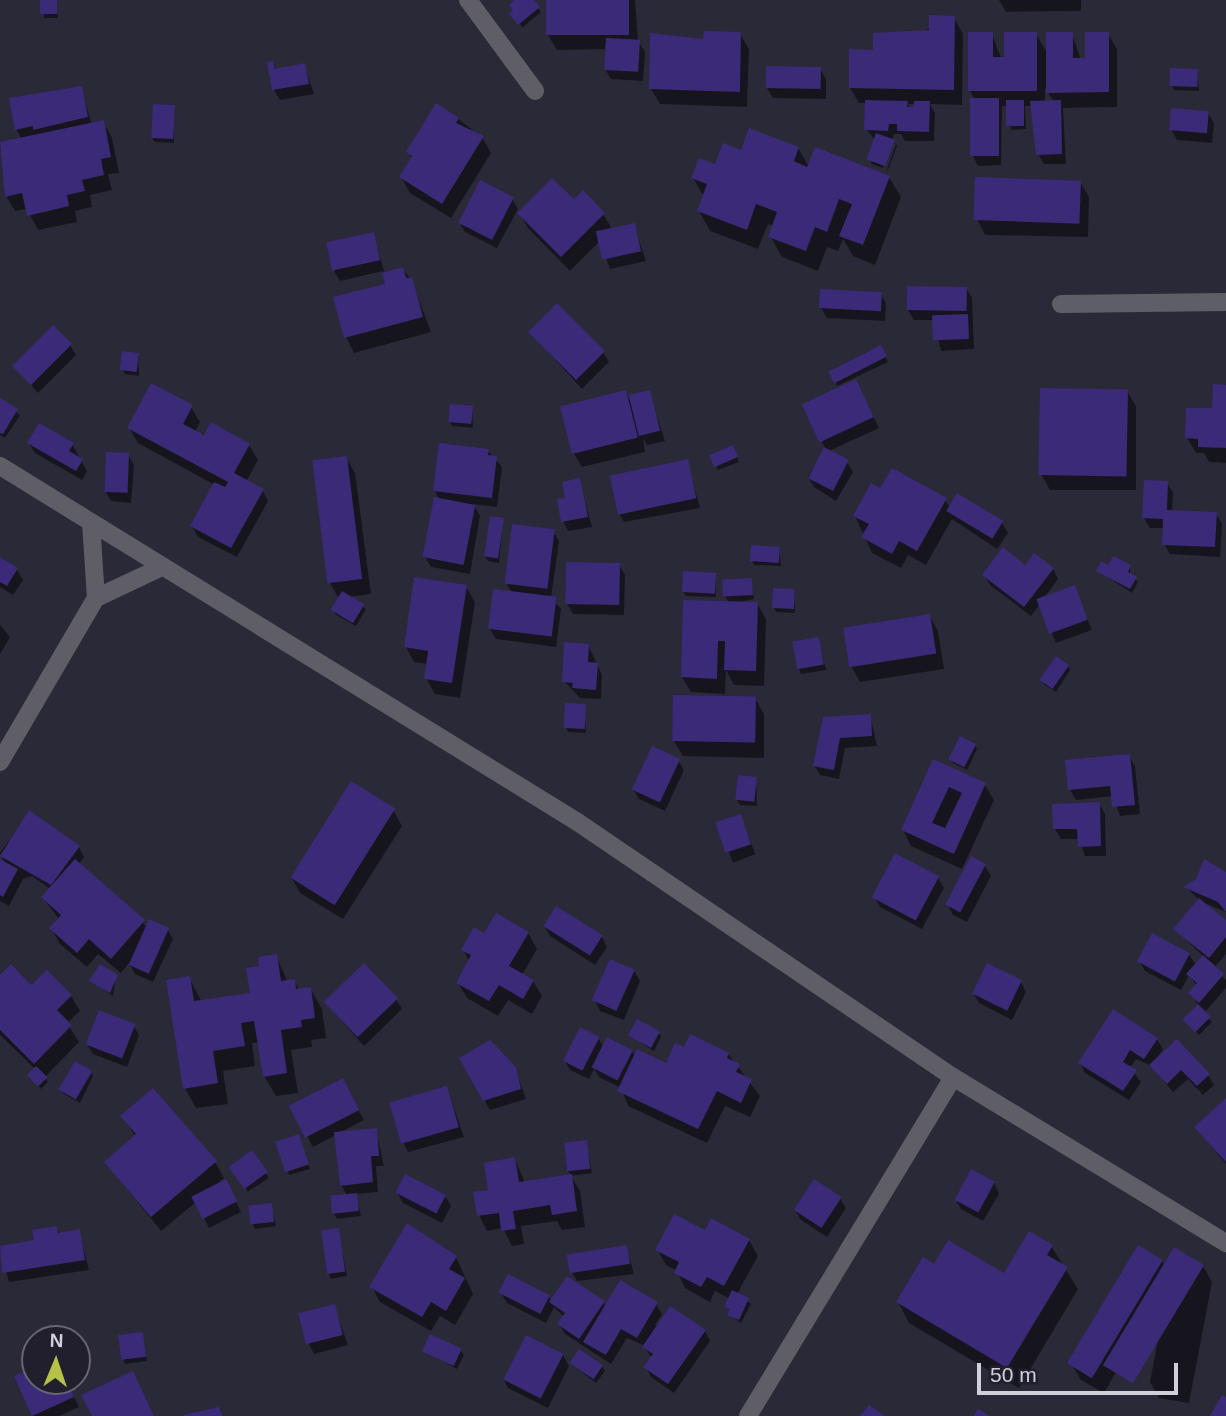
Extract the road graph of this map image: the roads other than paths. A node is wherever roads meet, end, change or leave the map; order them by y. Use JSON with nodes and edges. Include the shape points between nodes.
{"nodes":[{"id":1,"x":468,"y":0,"type":"edge"},
{"id":2,"x":535,"y":91,"type":"dead end"},
{"id":3,"x":1226,"y":302,"type":"edge"},
{"id":4,"x":1061,"y":304,"type":"dead end"},
{"id":5,"x":0,"y":466,"type":"edge"},
{"id":6,"x":91,"y":523,"type":"junction"},
{"id":7,"x":162,"y":567,"type":"junction"},
{"id":8,"x":96,"y":598,"type":"junction"},
{"id":9,"x":0,"y":762,"type":"edge"},
{"id":10,"x":953,"y":1076,"type":"junction"},
{"id":11,"x":1226,"y":1242,"type":"edge"},
{"id":12,"x":748,"y":1416,"type":"edge"}],
"edges":[{"from":1,"to":2,"type":"street"},
{"from":3,"to":4,"type":"street"},
{"from":5,"to":6,"type":"street"},
{"from":6,"to":7,"type":"street"},
{"from":6,"to":8,"type":"street"},
{"from":7,"to":8,"type":"street"},
{"from":7,"to":10,"type":"street","via":[[576,821]]},
{"from":8,"to":9,"type":"street"},
{"from":10,"to":11,"type":"street"},
{"from":10,"to":12,"type":"street"}]}
